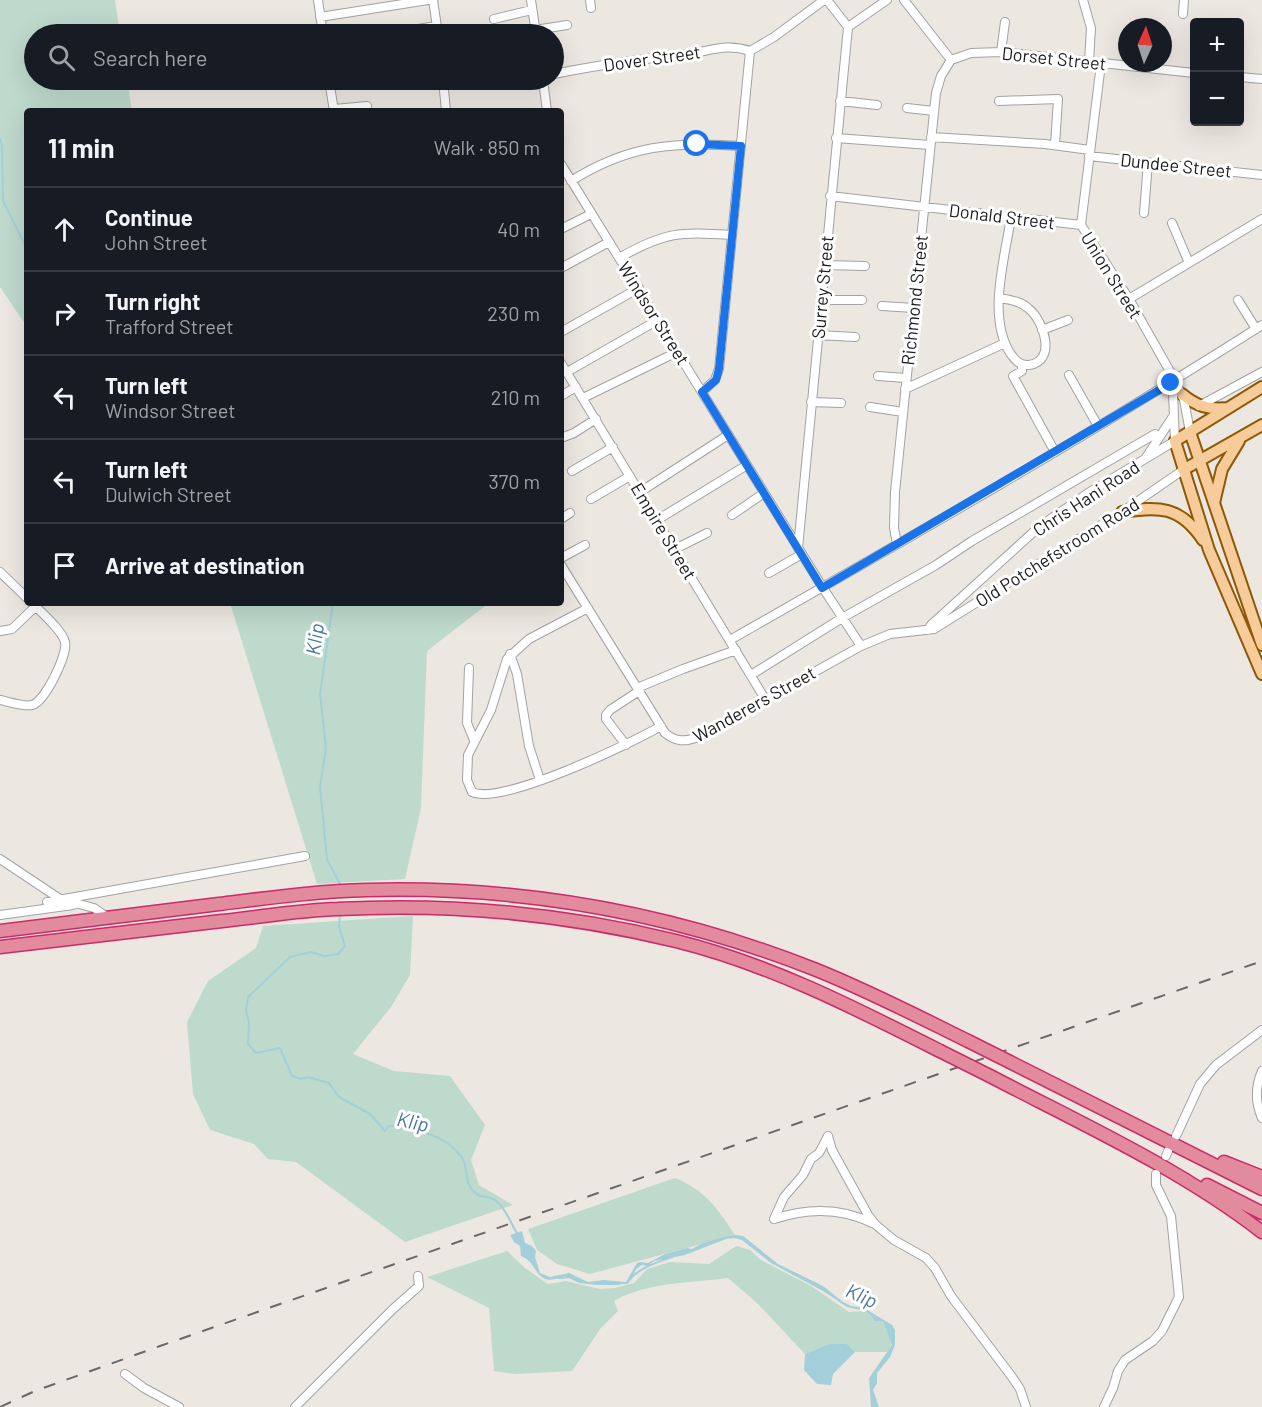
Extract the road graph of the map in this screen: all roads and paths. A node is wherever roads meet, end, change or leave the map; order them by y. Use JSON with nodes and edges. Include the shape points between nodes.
{"nodes":[{"id":1,"x":318,"y":0,"type":"edge"},
{"id":2,"x":428,"y":0,"type":"edge"},
{"id":3,"x":433,"y":0,"type":"edge"},
{"id":4,"x":531,"y":0,"type":"edge"},
{"id":5,"x":826,"y":0,"type":"edge"},
{"id":6,"x":887,"y":0,"type":"edge"},
{"id":7,"x":904,"y":0,"type":"edge"},
{"id":8,"x":1083,"y":0,"type":"edge"},
{"id":9,"x":1184,"y":0,"type":"edge"},
{"id":10,"x":532,"y":10,"type":"junction"},
{"id":11,"x":1183,"y":14,"type":"dead end"},
{"id":12,"x":320,"y":17,"type":"junction"},
{"id":13,"x":494,"y":19,"type":"dead end"},
{"id":14,"x":1005,"y":22,"type":"dead end"},
{"id":15,"x":321,"y":24,"type":"edge"},
{"id":16,"x":436,"y":24,"type":"edge"},
{"id":17,"x":534,"y":24,"type":"edge"},
{"id":18,"x":567,"y":25,"type":"dead end"},
{"id":19,"x":564,"y":26,"type":"edge"},
{"id":20,"x":848,"y":27,"type":"junction"},
{"id":21,"x":750,"y":51,"type":"junction"},
{"id":22,"x":1001,"y":52,"type":"junction"},
{"id":23,"x":951,"y":60,"type":"junction"},
{"id":24,"x":1089,"y":62,"type":"junction"},
{"id":25,"x":1101,"y":64,"type":"junction"},
{"id":26,"x":564,"y":73,"type":"edge"},
{"id":27,"x":1190,"y":73,"type":"edge"},
{"id":28,"x":1244,"y":77,"type":"edge"},
{"id":29,"x":1262,"y":79,"type":"edge"},
{"id":30,"x":331,"y":90,"type":"edge"},
{"id":31,"x":444,"y":90,"type":"edge"},
{"id":32,"x":544,"y":90,"type":"edge"},
{"id":33,"x":840,"y":101,"type":"junction"},
{"id":34,"x":999,"y":101,"type":"dead end"},
{"id":35,"x":877,"y":105,"type":"dead end"},
{"id":36,"x":367,"y":106,"type":"dead end"},
{"id":37,"x":334,"y":108,"type":"edge"},
{"id":38,"x":350,"y":108,"type":"edge"},
{"id":39,"x":446,"y":108,"type":"edge"},
{"id":40,"x":547,"y":108,"type":"edge"},
{"id":41,"x":907,"y":108,"type":"dead end"},
{"id":42,"x":934,"y":111,"type":"junction"},
{"id":43,"x":836,"y":138,"type":"junction"},
{"id":44,"x":931,"y":141,"type":"junction"},
{"id":45,"x":1055,"y":145,"type":"junction"},
{"id":46,"x":741,"y":146,"type":"junction"},
{"id":47,"x":1090,"y":153,"type":"junction"},
{"id":48,"x":1148,"y":162,"type":"junction"},
{"id":49,"x":564,"y":169,"type":"edge"},
{"id":50,"x":1262,"y":175,"type":"edge"},
{"id":51,"x":571,"y":181,"type":"junction"},
{"id":52,"x":830,"y":196,"type":"junction"},
{"id":53,"x":924,"y":207,"type":"junction"},
{"id":54,"x":1144,"y":213,"type":"dead end"},
{"id":55,"x":591,"y":214,"type":"junction"},
{"id":56,"x":1011,"y":217,"type":"junction"},
{"id":57,"x":1262,"y":219,"type":"edge"},
{"id":58,"x":1173,"y":223,"type":"dead end"},
{"id":59,"x":1081,"y":225,"type":"junction"},
{"id":60,"x":564,"y":228,"type":"edge"},
{"id":61,"x":732,"y":235,"type":"junction"},
{"id":62,"x":609,"y":242,"type":"junction"},
{"id":63,"x":619,"y":258,"type":"junction"},
{"id":64,"x":1189,"y":263,"type":"junction"},
{"id":65,"x":564,"y":266,"type":"edge"},
{"id":66,"x":824,"y":266,"type":"junction"},
{"id":67,"x":865,"y":266,"type":"dead end"},
{"id":68,"x":639,"y":288,"type":"junction"},
{"id":69,"x":999,"y":298,"type":"junction"},
{"id":70,"x":1129,"y":299,"type":"junction"},
{"id":71,"x":821,"y":300,"type":"junction"},
{"id":72,"x":862,"y":300,"type":"dead end"},
{"id":73,"x":1238,"y":300,"type":"dead end"},
{"id":74,"x":882,"y":306,"type":"dead end"},
{"id":75,"x":914,"y":308,"type":"junction"},
{"id":76,"x":658,"y":320,"type":"junction"},
{"id":77,"x":1068,"y":320,"type":"dead end"},
{"id":78,"x":1259,"y":327,"type":"edge"},
{"id":79,"x":564,"y":330,"type":"edge"},
{"id":80,"x":1042,"y":330,"type":"junction"},
{"id":81,"x":818,"y":334,"type":"junction"},
{"id":82,"x":855,"y":337,"type":"dead end"},
{"id":83,"x":1005,"y":343,"type":"junction"},
{"id":84,"x":678,"y":352,"type":"junction"},
{"id":85,"x":1023,"y":365,"type":"junction"},
{"id":86,"x":564,"y":368,"type":"edge"},
{"id":87,"x":567,"y":372,"type":"junction"},
{"id":88,"x":1262,"y":372,"type":"edge"},
{"id":89,"x":1069,"y":375,"type":"dead end"},
{"id":90,"x":878,"y":376,"type":"dead end"},
{"id":91,"x":906,"y":378,"type":"junction"},
{"id":92,"x":1173,"y":381,"type":"junction"},
{"id":93,"x":576,"y":387,"type":"junction"},
{"id":94,"x":1262,"y":387,"type":"edge"},
{"id":95,"x":905,"y":389,"type":"junction"},
{"id":96,"x":702,"y":392,"type":"junction"},
{"id":97,"x":564,"y":394,"type":"edge"},
{"id":98,"x":1182,"y":394,"type":"junction"},
{"id":99,"x":583,"y":398,"type":"junction"},
{"id":100,"x":811,"y":402,"type":"junction"},
{"id":101,"x":840,"y":403,"type":"dead end"},
{"id":102,"x":1199,"y":406,"type":"junction"},
{"id":103,"x":870,"y":407,"type":"dead end"},
{"id":104,"x":1229,"y":408,"type":"junction"},
{"id":105,"x":903,"y":412,"type":"junction"},
{"id":106,"x":1173,"y":417,"type":"junction"},
{"id":107,"x":596,"y":419,"type":"junction"},
{"id":108,"x":1262,"y":425,"type":"edge"},
{"id":109,"x":1098,"y":426,"type":"junction"},
{"id":110,"x":1190,"y":432,"type":"junction"},
{"id":111,"x":1155,"y":434,"type":"dead end"},
{"id":112,"x":728,"y":435,"type":"junction"},
{"id":113,"x":1243,"y":436,"type":"junction"},
{"id":114,"x":564,"y":437,"type":"edge"},
{"id":115,"x":1175,"y":441,"type":"junction"},
{"id":116,"x":613,"y":447,"type":"junction"},
{"id":117,"x":1055,"y":452,"type":"junction"},
{"id":118,"x":1144,"y":459,"type":"junction"},
{"id":119,"x":1199,"y":461,"type":"junction"},
{"id":120,"x":747,"y":465,"type":"junction"},
{"id":121,"x":1183,"y":470,"type":"junction"},
{"id":122,"x":572,"y":471,"type":"dead end"},
{"id":123,"x":630,"y":476,"type":"junction"},
{"id":124,"x":640,"y":492,"type":"junction"},
{"id":125,"x":764,"y":493,"type":"junction"},
{"id":126,"x":591,"y":499,"type":"dead end"},
{"id":127,"x":1214,"y":505,"type":"junction"},
{"id":128,"x":1122,"y":512,"type":"junction"},
{"id":129,"x":570,"y":513,"type":"dead end"},
{"id":130,"x":732,"y":515,"type":"dead end"},
{"id":131,"x":564,"y":517,"type":"edge"},
{"id":132,"x":657,"y":520,"type":"junction"},
{"id":133,"x":707,"y":532,"type":"dead end"},
{"id":134,"x":897,"y":544,"type":"junction"},
{"id":135,"x":585,"y":545,"type":"dead end"},
{"id":136,"x":675,"y":549,"type":"junction"},
{"id":137,"x":1209,"y":550,"type":"junction"},
{"id":138,"x":800,"y":551,"type":"junction"},
{"id":139,"x":564,"y":556,"type":"edge"},
{"id":140,"x":564,"y":570,"type":"edge"},
{"id":141,"x":0,"y":572,"type":"edge"},
{"id":142,"x":769,"y":573,"type":"dead end"},
{"id":143,"x":822,"y":588,"type":"junction"},
{"id":144,"x":24,"y":595,"type":"edge"},
{"id":145,"x":33,"y":606,"type":"edge"},
{"id":146,"x":35,"y":606,"type":"edge"},
{"id":147,"x":588,"y":609,"type":"junction"},
{"id":148,"x":842,"y":618,"type":"junction"},
{"id":149,"x":928,"y":630,"type":"junction"},
{"id":150,"x":0,"y":631,"type":"edge"},
{"id":151,"x":730,"y":640,"type":"junction"},
{"id":152,"x":1262,"y":645,"type":"edge"},
{"id":153,"x":861,"y":646,"type":"junction"},
{"id":154,"x":736,"y":650,"type":"junction"},
{"id":155,"x":510,"y":654,"type":"junction"},
{"id":156,"x":469,"y":668,"type":"dead end"},
{"id":157,"x":1262,"y":674,"type":"edge"},
{"id":158,"x":751,"y":675,"type":"junction"},
{"id":159,"x":638,"y":689,"type":"junction"},
{"id":160,"x":765,"y":699,"type":"junction"},
{"id":161,"x":0,"y":700,"type":"edge"},
{"id":162,"x":661,"y":726,"type":"junction"},
{"id":163,"x":474,"y":740,"type":"junction"},
{"id":164,"x":626,"y":745,"type":"junction"},
{"id":165,"x":540,"y":780,"type":"junction"},
{"id":166,"x":305,"y":856,"type":"dead end"},
{"id":167,"x":0,"y":859,"type":"edge"},
{"id":168,"x":60,"y":900,"type":"junction"},
{"id":169,"x":47,"y":902,"type":"dead end"},
{"id":170,"x":78,"y":904,"type":"junction"},
{"id":171,"x":0,"y":915,"type":"edge"},
{"id":172,"x":108,"y":918,"type":"junction"},
{"id":173,"x":0,"y":931,"type":"edge"},
{"id":174,"x":0,"y":947,"type":"edge"},
{"id":175,"x":1262,"y":1030,"type":"edge"},
{"id":176,"x":1262,"y":1071,"type":"edge"},
{"id":177,"x":1262,"y":1118,"type":"edge"},
{"id":178,"x":1124,"y":1119,"type":"junction"},
{"id":179,"x":1106,"y":1136,"type":"junction"},
{"id":180,"x":1176,"y":1136,"type":"dead end"},
{"id":181,"x":1156,"y":1174,"type":"dead end"},
{"id":182,"x":1262,"y":1177,"type":"edge"},
{"id":183,"x":1262,"y":1189,"type":"edge"},
{"id":184,"x":1262,"y":1213,"type":"edge"},
{"id":185,"x":876,"y":1225,"type":"junction"},
{"id":186,"x":1262,"y":1232,"type":"edge"},
{"id":187,"x":418,"y":1276,"type":"dead end"},
{"id":188,"x":125,"y":1374,"type":"dead end"},
{"id":189,"x":179,"y":1407,"type":"edge"},
{"id":190,"x":295,"y":1407,"type":"edge"},
{"id":191,"x":1026,"y":1407,"type":"edge"},
{"id":192,"x":1104,"y":1407,"type":"edge"}],
"edges":[{"from":1,"to":12,"type":"street"},
{"from":2,"to":12,"type":"street"},
{"from":3,"to":16,"type":"street"},
{"from":4,"to":10,"type":"street"},
{"from":5,"to":20,"type":"street"},
{"from":5,"to":21,"type":"street"},
{"from":6,"to":20,"type":"street"},
{"from":7,"to":23,"type":"street"},
{"from":8,"to":24,"type":"street","via":[[1091,27]]},
{"from":9,"to":11,"type":"street"},
{"from":10,"to":13,"type":"street"},
{"from":10,"to":17,"type":"street"},
{"from":12,"to":15,"type":"street"},
{"from":14,"to":22,"type":"street"},
{"from":18,"to":19,"type":"street"},
{"from":20,"to":33,"type":"street","name":"Surrey Street"},
{"from":21,"to":26,"type":"street","name":"Dover Street","via":[[730,46]]},
{"from":21,"to":46,"type":"street"},
{"from":22,"to":23,"type":"street","name":"Dorset Street","via":[[971,53]]},
{"from":22,"to":24,"type":"street","name":"Dorset Street"},
{"from":23,"to":42,"type":"street","name":"Richmond Street","via":[[941,76]]},
{"from":24,"to":25,"type":"street","name":"Dorset Street"},
{"from":25,"to":27,"type":"street","name":"Dorset Street"},
{"from":25,"to":47,"type":"street","name":"Union Street"},
{"from":28,"to":29,"type":"street"},
{"from":30,"to":37,"type":"street"},
{"from":31,"to":39,"type":"street"},
{"from":32,"to":40,"type":"street"},
{"from":33,"to":35,"type":"street"},
{"from":33,"to":43,"type":"street","name":"Surrey Street"},
{"from":34,"to":45,"type":"street","via":[[1058,99]]},
{"from":36,"to":38,"type":"street"},
{"from":41,"to":42,"type":"street"},
{"from":42,"to":44,"type":"street","name":"Richmond Street"},
{"from":43,"to":44,"type":"street","name":"Dundee Street"},
{"from":43,"to":52,"type":"street","name":"Surrey Street"},
{"from":44,"to":45,"type":"street","name":"Dundee Street"},
{"from":44,"to":53,"type":"street","name":"Richmond Street"},
{"from":45,"to":47,"type":"street","name":"Dundee Street"},
{"from":46,"to":51,"type":"street","via":[[687,144],[644,149],[615,157]]},
{"from":46,"to":61,"type":"street"},
{"from":47,"to":48,"type":"street","name":"Dundee Street"},
{"from":47,"to":59,"type":"street","name":"Union Street"},
{"from":48,"to":50,"type":"street","name":"Dundee Street"},
{"from":48,"to":54,"type":"street"},
{"from":49,"to":51,"type":"street","name":"Windsor Street"},
{"from":51,"to":55,"type":"street","name":"Windsor Street"},
{"from":52,"to":53,"type":"street","name":"Donald Street"},
{"from":52,"to":66,"type":"street","name":"Surrey Street"},
{"from":53,"to":56,"type":"street","name":"Donald Street"},
{"from":53,"to":75,"type":"street","name":"Richmond Street"},
{"from":55,"to":60,"type":"street"},
{"from":55,"to":62,"type":"street","name":"Windsor Street"},
{"from":56,"to":59,"type":"street","name":"Donald Street"},
{"from":56,"to":69,"type":"street"},
{"from":57,"to":64,"type":"street"},
{"from":58,"to":64,"type":"street"},
{"from":59,"to":70,"type":"street","name":"Union Street"},
{"from":61,"to":63,"type":"street","via":[[671,234]]},
{"from":61,"to":96,"type":"street","via":[[719,369],[716,380]]},
{"from":62,"to":63,"type":"street","name":"Windsor Street"},
{"from":62,"to":65,"type":"street"},
{"from":63,"to":68,"type":"street","name":"Windsor Street"},
{"from":64,"to":70,"type":"street"},
{"from":66,"to":67,"type":"street"},
{"from":66,"to":71,"type":"street","name":"Surrey Street"},
{"from":68,"to":76,"type":"street","name":"Windsor Street"},
{"from":68,"to":79,"type":"street"},
{"from":69,"to":80,"type":"street","via":[[1030,309]]},
{"from":69,"to":83,"type":"street","via":[[999,322]]},
{"from":70,"to":92,"type":"street","name":"Union Street"},
{"from":71,"to":72,"type":"street"},
{"from":71,"to":81,"type":"street","name":"Surrey Street"},
{"from":73,"to":78,"type":"street"},
{"from":74,"to":75,"type":"street"},
{"from":75,"to":91,"type":"street","name":"Richmond Street"},
{"from":76,"to":84,"type":"street","name":"Windsor Street"},
{"from":76,"to":87,"type":"street"},
{"from":77,"to":80,"type":"street"},
{"from":78,"to":92,"type":"street"},
{"from":80,"to":85,"type":"street","via":[[1045,354],[1040,361]]},
{"from":81,"to":82,"type":"street"},
{"from":81,"to":100,"type":"street","name":"Surrey Street"},
{"from":83,"to":85,"type":"street"},
{"from":83,"to":95,"type":"street"},
{"from":84,"to":96,"type":"street","name":"Windsor Street"},
{"from":84,"to":99,"type":"street"},
{"from":85,"to":117,"type":"street","via":[[1022,371],[1013,376]]},
{"from":86,"to":87,"type":"street","name":"Empire Street"},
{"from":87,"to":93,"type":"street","name":"Empire Street"},
{"from":88,"to":102,"type":"street"},
{"from":89,"to":109,"type":"street"},
{"from":90,"to":91,"type":"street"},
{"from":91,"to":95,"type":"street","name":"Richmond Street"},
{"from":92,"to":98,"type":"street","name":"Union Street"},
{"from":92,"to":106,"type":"street","name":"Union Street"},
{"from":92,"to":109,"type":"street"},
{"from":93,"to":97,"type":"street"},
{"from":93,"to":99,"type":"street","name":"Empire Street"},
{"from":94,"to":104,"type":"main road","name":"Chris Hani Road"},
{"from":95,"to":105,"type":"street","name":"Richmond Street"},
{"from":96,"to":112,"type":"street","name":"Windsor Street"},
{"from":98,"to":102,"type":"main road"},
{"from":98,"to":110,"type":"street","name":"Union Street"},
{"from":99,"to":107,"type":"street","name":"Empire Street"},
{"from":100,"to":101,"type":"street"},
{"from":100,"to":138,"type":"street","name":"Surrey Street"},
{"from":102,"to":104,"type":"main road"},
{"from":103,"to":105,"type":"street"},
{"from":104,"to":110,"type":"main road","name":"Chris Hani Road"},
{"from":105,"to":134,"type":"street","name":"Richmond Street","via":[[894,492]]},
{"from":106,"to":115,"type":"street","name":"Union Street"},
{"from":106,"to":118,"type":"street"},
{"from":107,"to":114,"type":"street"},
{"from":107,"to":116,"type":"street","name":"Empire Street"},
{"from":108,"to":113,"type":"main road"},
{"from":109,"to":117,"type":"street"},
{"from":110,"to":115,"type":"main road","name":"Chris Hani Road"},
{"from":110,"to":119,"type":"main road"},
{"from":111,"to":148,"type":"street"},
{"from":112,"to":120,"type":"street","name":"Windsor Street"},
{"from":112,"to":124,"type":"street"},
{"from":113,"to":119,"type":"main road"},
{"from":113,"to":127,"type":"main road","via":[[1222,469]]},
{"from":115,"to":118,"type":"street","name":"Chris Hani Road"},
{"from":115,"to":121,"type":"main road"},
{"from":116,"to":122,"type":"street"},
{"from":116,"to":123,"type":"street","name":"Empire Street"},
{"from":117,"to":134,"type":"street"},
{"from":118,"to":149,"type":"street","name":"Chris Hani Road","via":[[1039,527]]},
{"from":119,"to":121,"type":"main road"},
{"from":119,"to":127,"type":"main road"},
{"from":120,"to":125,"type":"street","name":"Windsor Street"},
{"from":120,"to":132,"type":"street"},
{"from":121,"to":128,"type":"street","name":"Old Potchefstroom Road"},
{"from":121,"to":137,"type":"main road"},
{"from":123,"to":124,"type":"street","name":"Empire Street"},
{"from":123,"to":126,"type":"street"},
{"from":124,"to":132,"type":"street","name":"Empire Street"},
{"from":125,"to":130,"type":"street"},
{"from":125,"to":138,"type":"street","name":"Windsor Street"},
{"from":127,"to":152,"type":"main road"},
{"from":128,"to":137,"type":"main road","via":[[1150,508],[1173,512],[1191,524]]},
{"from":128,"to":149,"type":"street","name":"Old Potchefstroom Road"},
{"from":129,"to":131,"type":"street"},
{"from":132,"to":136,"type":"street","name":"Empire Street"},
{"from":133,"to":136,"type":"street"},
{"from":134,"to":143,"type":"street"},
{"from":135,"to":139,"type":"street"},
{"from":136,"to":151,"type":"street","name":"Empire Street"},
{"from":137,"to":157,"type":"main road"},
{"from":138,"to":142,"type":"street"},
{"from":138,"to":143,"type":"street","name":"Windsor Street"},
{"from":140,"to":147,"type":"street","name":"Wanderers Street"},
{"from":141,"to":144,"type":"street"},
{"from":143,"to":148,"type":"street","name":"Windsor Street"},
{"from":143,"to":151,"type":"street"},
{"from":145,"to":150,"type":"street","via":[[12,629]]},
{"from":146,"to":161,"type":"street","via":[[63,637],[63,658],[39,702],[27,705]]},
{"from":147,"to":155,"type":"street","via":[[540,632]]},
{"from":147,"to":159,"type":"street","name":"Wanderers Street"},
{"from":148,"to":153,"type":"street","name":"Windsor Street"},
{"from":148,"to":158,"type":"street"},
{"from":149,"to":153,"type":"street","name":"Wanderers Street","via":[[890,634]]},
{"from":151,"to":154,"type":"street","name":"Empire Street"},
{"from":153,"to":160,"type":"street","name":"Wanderers Street"},
{"from":154,"to":158,"type":"street","name":"Empire Street"},
{"from":154,"to":159,"type":"street"},
{"from":155,"to":163,"type":"street","via":[[494,703]]},
{"from":155,"to":165,"type":"street"},
{"from":156,"to":163,"type":"street","via":[[467,723]]},
{"from":158,"to":160,"type":"street","name":"Empire Street"},
{"from":159,"to":162,"type":"street","name":"Wanderers Street"},
{"from":159,"to":164,"type":"street","via":[[606,715]]},
{"from":160,"to":162,"type":"street","name":"Wanderers Street","via":[[691,740],[674,740]]},
{"from":162,"to":164,"type":"street"},
{"from":163,"to":165,"type":"street","via":[[466,767],[472,792],[485,795]]},
{"from":164,"to":165,"type":"street"},
{"from":166,"to":168,"type":"street"},
{"from":167,"to":168,"type":"street"},
{"from":168,"to":169,"type":"street"},
{"from":168,"to":170,"type":"street"},
{"from":170,"to":171,"type":"street"},
{"from":170,"to":172,"type":"street","via":[[94,908]]},
{"from":172,"to":173,"type":"highway"},
{"from":172,"to":178,"type":"highway","bridge":true,"via":[[370,890],[451,891],[614,909],[735,941],[815,969]]},
{"from":174,"to":179,"type":"highway","bridge":true,"via":[[371,907],[447,907],[598,925],[676,941],[802,985]]},
{"from":175,"to":180,"type":"street","via":[[1216,1065],[1200,1084]]},
{"from":176,"to":177,"type":"street","via":[[1256,1092]]},
{"from":178,"to":182,"type":"highway"},
{"from":178,"to":183,"type":"highway"},
{"from":179,"to":184,"type":"highway"},
{"from":179,"to":186,"type":"highway","via":[[1214,1197]]},
{"from":181,"to":192,"type":"street","via":[[1156,1185],[1171,1216],[1179,1297],[1162,1331],[1125,1360]]},
{"from":185,"to":185,"type":"street","via":[[832,1150],[828,1136],[784,1197],[774,1219],[833,1210]]},
{"from":185,"to":191,"type":"street","via":[[935,1268],[951,1296],[1020,1389]]},
{"from":187,"to":190,"type":"street","via":[[419,1286]]},
{"from":188,"to":189,"type":"street"}]}
